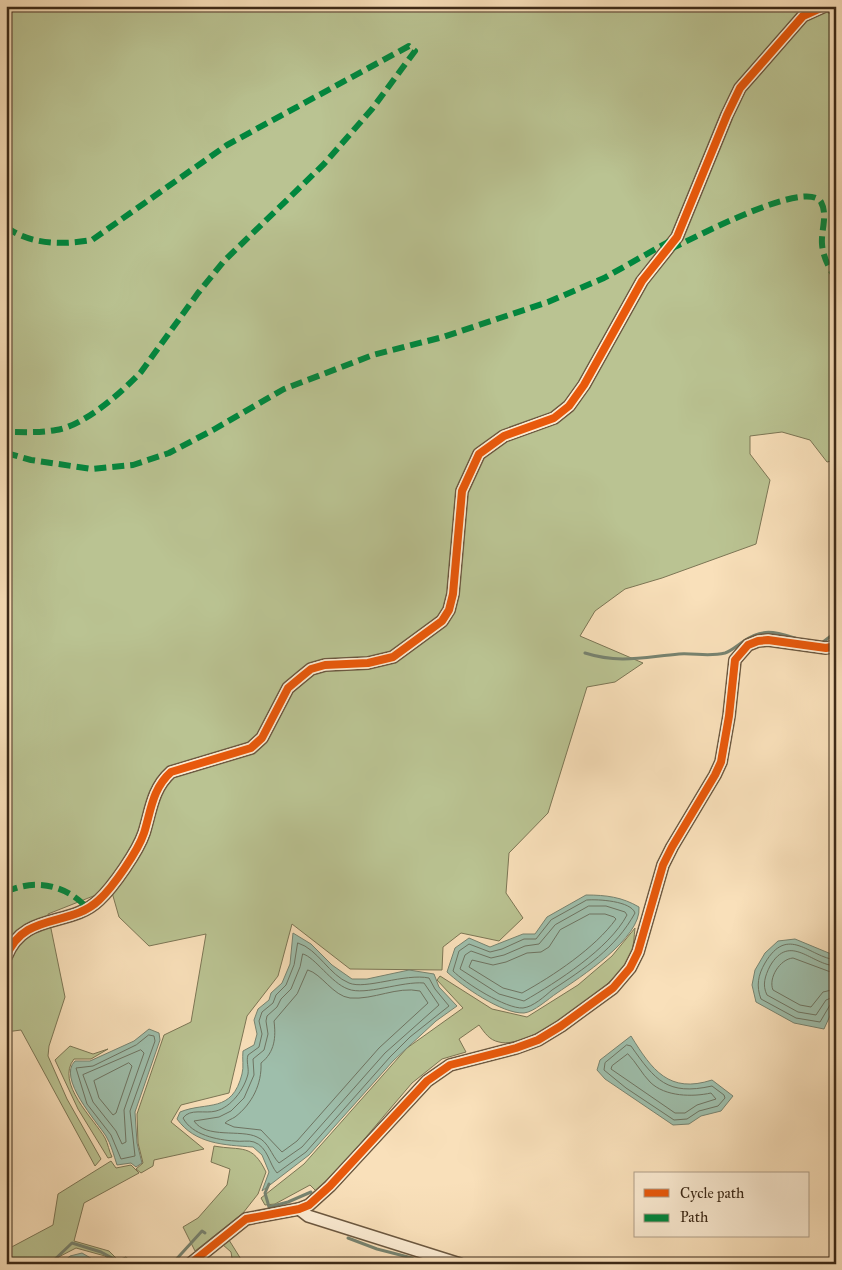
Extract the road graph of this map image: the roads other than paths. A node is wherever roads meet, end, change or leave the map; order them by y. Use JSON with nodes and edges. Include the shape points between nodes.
{"nodes":[{"id":1,"x":826,"y":6,"type":"edge"},
{"id":2,"x":836,"y":8,"type":"edge"},
{"id":3,"x":836,"y":646,"type":"edge"},
{"id":4,"x":6,"y":957,"type":"edge"},
{"id":5,"x":299,"y":1209,"type":"junction"},
{"id":6,"x":205,"y":1252,"type":"junction"},
{"id":7,"x":190,"y":1264,"type":"edge"},
{"id":8,"x":198,"y":1264,"type":"edge"},
{"id":9,"x":460,"y":1264,"type":"edge"}],
"edges":[{"from":1,"to":2,"type":"street"},
{"from":1,"to":4,"type":"street","via":[[804,16],[740,88],[676,237],[642,281],[569,406],[554,418],[504,436],[479,454],[462,491],[453,594],[442,621],[393,658],[311,669],[288,688],[262,738],[251,748],[171,772],[161,781],[154,796],[143,835],[133,854],[101,899],[88,910],[42,922],[29,929],[18,937]]},
{"from":3,"to":5,"type":"street","via":[[826,648],[758,641],[748,645],[735,660],[730,716],[721,762],[663,865],[638,952],[630,968],[613,988],[538,1040],[450,1065],[427,1081],[330,1186],[310,1205]]},
{"from":5,"to":6,"type":"street","via":[[246,1219]]},
{"from":5,"to":9,"type":"street","via":[[308,1216]]},
{"from":6,"to":7,"type":"street"},
{"from":6,"to":8,"type":"street"}]}
